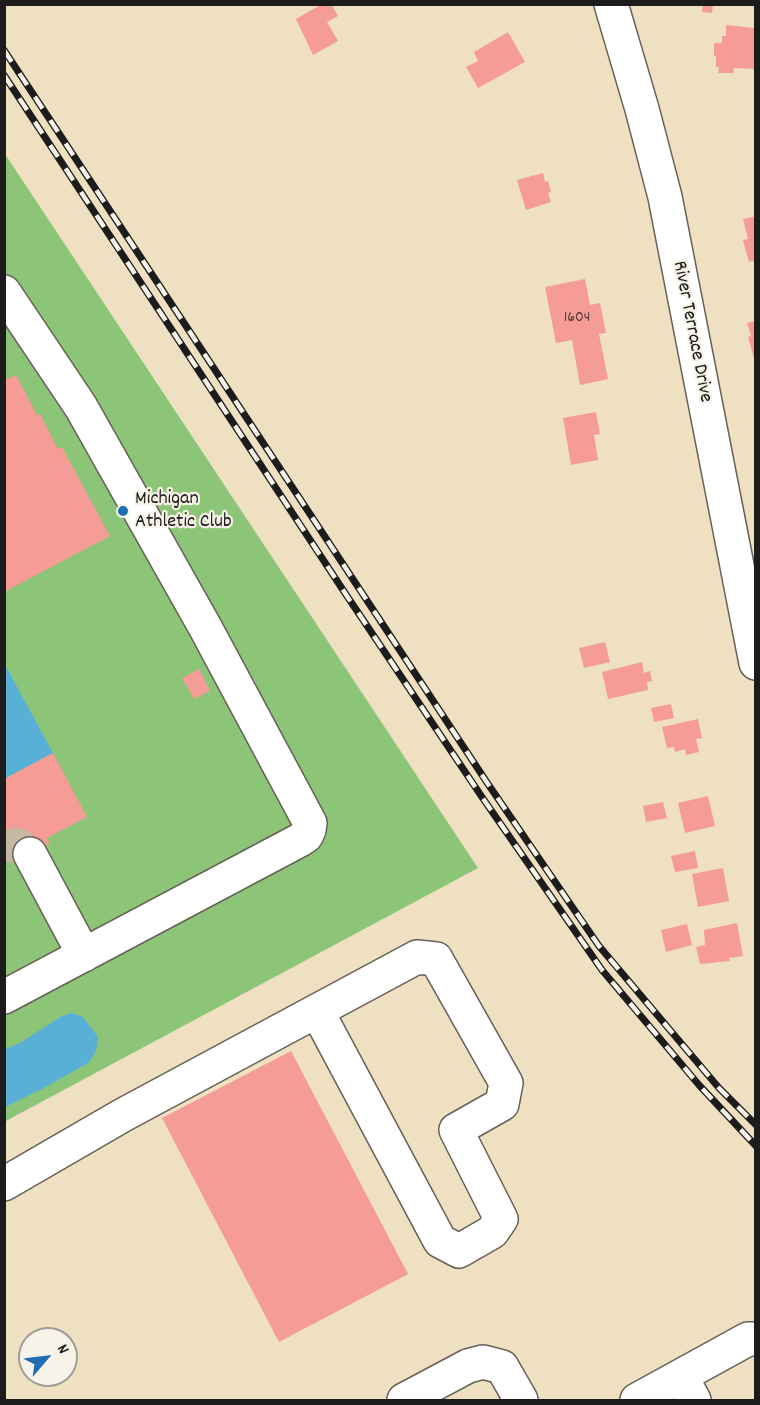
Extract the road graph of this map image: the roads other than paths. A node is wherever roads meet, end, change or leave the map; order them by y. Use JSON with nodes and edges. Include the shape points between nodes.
{"nodes":[{"id":1,"x":611,"y":4,"type":"edge"},
{"id":2,"x":4,"y":292,"type":"edge"},
{"id":3,"x":756,"y":663,"type":"edge"},
{"id":4,"x":30,"y":854,"type":"tunnel mouth"},
{"id":5,"x":84,"y":955,"type":"junction"},
{"id":6,"x":4,"y":997,"type":"edge"},
{"id":7,"x":317,"y":1011,"type":"junction"},
{"id":8,"x":4,"y":1184,"type":"edge"},
{"id":9,"x":756,"y":1339,"type":"edge"},
{"id":10,"x":687,"y":1388,"type":"edge"},
{"id":11,"x":404,"y":1401,"type":"edge"},
{"id":12,"x":521,"y":1401,"type":"edge"},
{"id":13,"x":637,"y":1401,"type":"edge"}],
"edges":[{"from":1,"to":3,"type":"street","name":"River Terrace Drive","via":[[665,197]]},
{"from":2,"to":5,"type":"street","via":[[81,407],[310,822],[306,836],[300,840]]},
{"from":4,"to":5,"type":"street"},
{"from":5,"to":6,"type":"street"},
{"from":7,"to":7,"type":"street","via":[[417,957],[436,959],[506,1083],[502,1104],[456,1130],[501,1219],[492,1232],[459,1251],[440,1241]]},
{"from":7,"to":8,"type":"street"},
{"from":9,"to":10,"type":"street","via":[[748,1339]]},
{"from":10,"to":13,"type":"street"},
{"from":11,"to":12,"type":"street","via":[[468,1366],[483,1362],[502,1367]]}]}
